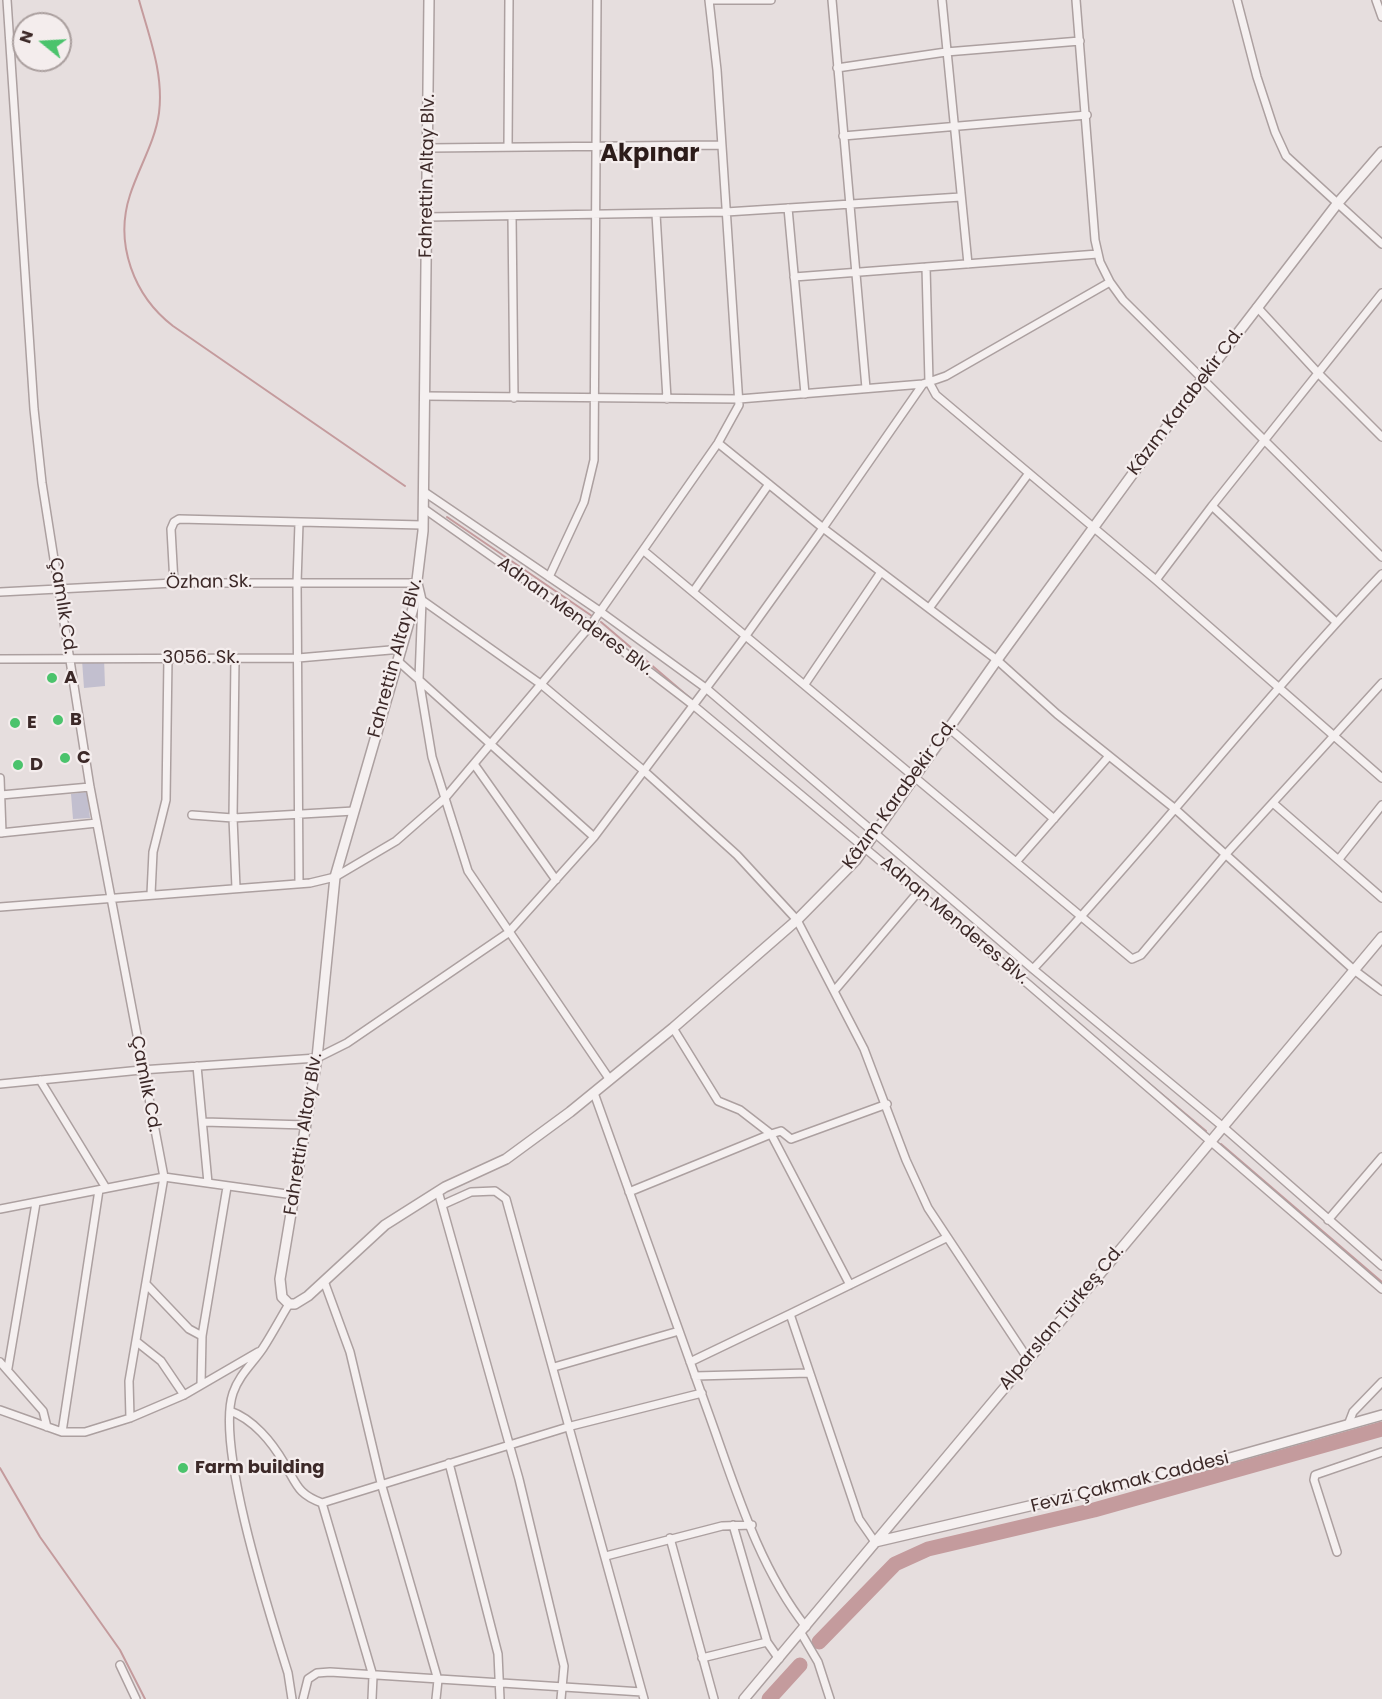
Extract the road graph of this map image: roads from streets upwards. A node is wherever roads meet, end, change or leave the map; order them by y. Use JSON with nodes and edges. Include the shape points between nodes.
{"nodes":[{"id":1,"x":7,"y":0,"type":"edge"},
{"id":2,"x":429,"y":0,"type":"edge"},
{"id":3,"x":509,"y":0,"type":"edge"},
{"id":4,"x":597,"y":0,"type":"edge"},
{"id":5,"x":709,"y":0,"type":"edge"},
{"id":6,"x":771,"y":0,"type":"edge"},
{"id":7,"x":832,"y":0,"type":"edge"},
{"id":8,"x":942,"y":0,"type":"edge"},
{"id":9,"x":1076,"y":0,"type":"edge"},
{"id":10,"x":1237,"y":0,"type":"edge"},
{"id":11,"x":1376,"y":0,"type":"edge"},
{"id":12,"x":1382,"y":17,"type":"edge"},
{"id":13,"x":1080,"y":41,"type":"junction"},
{"id":14,"x":946,"y":52,"type":"junction"},
{"id":15,"x":837,"y":68,"type":"junction"},
{"id":16,"x":1087,"y":115,"type":"junction"},
{"id":17,"x":954,"y":126,"type":"junction"},
{"id":18,"x":843,"y":136,"type":"junction"},
{"id":19,"x":722,"y":145,"type":"junction"},
{"id":20,"x":595,"y":146,"type":"junction"},
{"id":21,"x":508,"y":147,"type":"junction"},
{"id":22,"x":429,"y":148,"type":"junction"},
{"id":23,"x":1382,"y":152,"type":"edge"},
{"id":24,"x":961,"y":197,"type":"junction"},
{"id":25,"x":1337,"y":204,"type":"junction"},
{"id":26,"x":849,"y":205,"type":"junction"},
{"id":27,"x":788,"y":208,"type":"junction"},
{"id":28,"x":726,"y":212,"type":"junction"},
{"id":29,"x":656,"y":214,"type":"junction"},
{"id":30,"x":512,"y":216,"type":"junction"},
{"id":31,"x":594,"y":216,"type":"junction"},
{"id":32,"x":427,"y":217,"type":"junction"},
{"id":33,"x":1382,"y":244,"type":"edge"},
{"id":34,"x":1098,"y":254,"type":"junction"},
{"id":35,"x":968,"y":264,"type":"junction"},
{"id":36,"x":926,"y":267,"type":"junction"},
{"id":37,"x":855,"y":273,"type":"junction"},
{"id":38,"x":794,"y":277,"type":"junction"},
{"id":39,"x":1110,"y":282,"type":"junction"},
{"id":40,"x":1382,"y":293,"type":"edge"},
{"id":41,"x":1257,"y":307,"type":"junction"},
{"id":42,"x":1318,"y":374,"type":"junction"},
{"id":43,"x":1203,"y":377,"type":"junction"},
{"id":44,"x":926,"y":383,"type":"junction"},
{"id":45,"x":866,"y":388,"type":"junction"},
{"id":46,"x":805,"y":394,"type":"junction"},
{"id":47,"x":424,"y":396,"type":"junction"},
{"id":48,"x":513,"y":398,"type":"junction"},
{"id":49,"x":595,"y":399,"type":"junction"},
{"id":50,"x":667,"y":399,"type":"junction"},
{"id":51,"x":739,"y":399,"type":"junction"},
{"id":52,"x":1382,"y":436,"type":"edge"},
{"id":53,"x":1266,"y":439,"type":"junction"},
{"id":54,"x":718,"y":443,"type":"junction"},
{"id":55,"x":1029,"y":473,"type":"junction"},
{"id":56,"x":769,"y":484,"type":"junction"},
{"id":57,"x":423,"y":491,"type":"junction"},
{"id":58,"x":1212,"y":506,"type":"junction"},
{"id":59,"x":423,"y":508,"type":"junction"},
{"id":60,"x":299,"y":523,"type":"junction"},
{"id":61,"x":422,"y":525,"type":"junction"},
{"id":62,"x":1093,"y":527,"type":"junction"},
{"id":63,"x":823,"y":528,"type":"junction"},
{"id":64,"x":644,"y":551,"type":"junction"},
{"id":65,"x":1382,"y":557,"type":"edge"},
{"id":66,"x":880,"y":572,"type":"junction"},
{"id":67,"x":1382,"y":574,"type":"edge"},
{"id":68,"x":549,"y":577,"type":"junction"},
{"id":69,"x":1156,"y":580,"type":"junction"},
{"id":70,"x":174,"y":583,"type":"junction"},
{"id":71,"x":297,"y":583,"type":"junction"},
{"id":72,"x":418,"y":583,"type":"junction"},
{"id":73,"x":60,"y":588,"type":"junction"},
{"id":74,"x":0,"y":592,"type":"edge"},
{"id":75,"x":693,"y":592,"type":"junction"},
{"id":76,"x":422,"y":600,"type":"junction"},
{"id":77,"x":930,"y":607,"type":"junction"},
{"id":78,"x":601,"y":612,"type":"junction"},
{"id":79,"x":1336,"y":622,"type":"junction"},
{"id":80,"x":590,"y":626,"type":"junction"},
{"id":81,"x":747,"y":634,"type":"junction"},
{"id":82,"x":402,"y":649,"type":"junction"},
{"id":83,"x":70,"y":658,"type":"junction"},
{"id":84,"x":168,"y":658,"type":"junction"},
{"id":85,"x":298,"y":658,"type":"junction"},
{"id":86,"x":0,"y":659,"type":"edge"},
{"id":87,"x":235,"y":659,"type":"junction"},
{"id":88,"x":997,"y":660,"type":"junction"},
{"id":89,"x":398,"y":661,"type":"junction"},
{"id":90,"x":419,"y":679,"type":"junction"},
{"id":91,"x":1382,"y":683,"type":"edge"},
{"id":92,"x":805,"y":684,"type":"junction"},
{"id":93,"x":542,"y":685,"type":"junction"},
{"id":94,"x":1280,"y":688,"type":"junction"},
{"id":95,"x":707,"y":689,"type":"junction"},
{"id":96,"x":1379,"y":692,"type":"edge"},
{"id":97,"x":693,"y":705,"type":"junction"},
{"id":98,"x":950,"y":729,"type":"junction"},
{"id":99,"x":1333,"y":736,"type":"junction"},
{"id":100,"x":492,"y":743,"type":"junction"},
{"id":101,"x":1109,"y":756,"type":"junction"},
{"id":102,"x":474,"y":764,"type":"junction"},
{"id":103,"x":643,"y":770,"type":"junction"},
{"id":104,"x":916,"y":777,"type":"junction"},
{"id":105,"x":0,"y":778,"type":"edge"},
{"id":106,"x":1382,"y":778,"type":"edge"},
{"id":107,"x":90,"y":787,"type":"junction"},
{"id":108,"x":1,"y":795,"type":"edge"},
{"id":109,"x":445,"y":798,"type":"junction"},
{"id":110,"x":1273,"y":803,"type":"junction"},
{"id":111,"x":1382,"y":805,"type":"edge"},
{"id":112,"x":1174,"y":808,"type":"junction"},
{"id":113,"x":354,"y":811,"type":"junction"},
{"id":114,"x":192,"y":815,"type":"dead end"},
{"id":115,"x":299,"y":816,"type":"junction"},
{"id":116,"x":233,"y":818,"type":"junction"},
{"id":117,"x":1054,"y":819,"type":"junction"},
{"id":118,"x":97,"y":823,"type":"junction"},
{"id":119,"x":874,"y":832,"type":"junction"},
{"id":120,"x":1,"y":833,"type":"edge"},
{"id":121,"x":594,"y":837,"type":"junction"},
{"id":122,"x":867,"y":847,"type":"junction"},
{"id":123,"x":1226,"y":854,"type":"junction"},
{"id":124,"x":1339,"y":860,"type":"junction"},
{"id":125,"x":1016,"y":862,"type":"junction"},
{"id":126,"x":335,"y":877,"type":"junction"},
{"id":127,"x":556,"y":880,"type":"junction"},
{"id":128,"x":299,"y":884,"type":"junction"},
{"id":129,"x":236,"y":888,"type":"junction"},
{"id":130,"x":919,"y":891,"type":"junction"},
{"id":131,"x":151,"y":894,"type":"junction"},
{"id":132,"x":110,"y":896,"type":"junction"},
{"id":133,"x":1382,"y":898,"type":"edge"},
{"id":134,"x":0,"y":907,"type":"edge"},
{"id":135,"x":1081,"y":918,"type":"junction"},
{"id":136,"x":797,"y":920,"type":"junction"},
{"id":137,"x":508,"y":933,"type":"junction"},
{"id":138,"x":1382,"y":937,"type":"edge"},
{"id":139,"x":1033,"y":969,"type":"junction"},
{"id":140,"x":1354,"y":970,"type":"junction"},
{"id":141,"x":835,"y":990,"type":"junction"},
{"id":142,"x":1382,"y":991,"type":"edge"},
{"id":143,"x":673,"y":1028,"type":"junction"},
{"id":144,"x":317,"y":1058,"type":"junction"},
{"id":145,"x":197,"y":1066,"type":"junction"},
{"id":146,"x":141,"y":1070,"type":"junction"},
{"id":147,"x":40,"y":1080,"type":"junction"},
{"id":148,"x":610,"y":1080,"type":"junction"},
{"id":149,"x":0,"y":1084,"type":"edge"},
{"id":150,"x":594,"y":1093,"type":"junction"},
{"id":151,"x":887,"y":1104,"type":"junction"},
{"id":152,"x":204,"y":1122,"type":"junction"},
{"id":153,"x":306,"y":1125,"type":"junction"},
{"id":154,"x":1221,"y":1126,"type":"junction"},
{"id":155,"x":771,"y":1134,"type":"junction"},
{"id":156,"x":1210,"y":1140,"type":"junction"},
{"id":157,"x":1382,"y":1157,"type":"edge"},
{"id":158,"x":164,"y":1177,"type":"junction"},
{"id":159,"x":208,"y":1183,"type":"junction"},
{"id":160,"x":227,"y":1187,"type":"junction"},
{"id":161,"x":102,"y":1189,"type":"junction"},
{"id":162,"x":438,"y":1191,"type":"junction"},
{"id":163,"x":628,"y":1192,"type":"junction"},
{"id":164,"x":294,"y":1195,"type":"junction"},
{"id":165,"x":36,"y":1203,"type":"junction"},
{"id":166,"x":442,"y":1205,"type":"junction"},
{"id":167,"x":0,"y":1209,"type":"edge"},
{"id":168,"x":1328,"y":1220,"type":"junction"},
{"id":169,"x":946,"y":1238,"type":"junction"},
{"id":170,"x":1382,"y":1266,"type":"edge"},
{"id":171,"x":324,"y":1281,"type":"junction"},
{"id":172,"x":147,"y":1285,"type":"junction"},
{"id":173,"x":850,"y":1285,"type":"junction"},
{"id":174,"x":1382,"y":1289,"type":"edge"},
{"id":175,"x":289,"y":1304,"type":"junction"},
{"id":176,"x":790,"y":1314,"type":"junction"},
{"id":177,"x":679,"y":1331,"type":"junction"},
{"id":178,"x":202,"y":1336,"type":"junction"},
{"id":179,"x":137,"y":1342,"type":"junction"},
{"id":180,"x":262,"y":1349,"type":"junction"},
{"id":181,"x":1028,"y":1359,"type":"junction"},
{"id":182,"x":0,"y":1362,"type":"edge"},
{"id":183,"x":690,"y":1362,"type":"junction"},
{"id":184,"x":554,"y":1367,"type":"junction"},
{"id":185,"x":8,"y":1368,"type":"junction"},
{"id":186,"x":809,"y":1373,"type":"junction"},
{"id":187,"x":695,"y":1376,"type":"junction"},
{"id":188,"x":1382,"y":1382,"type":"edge"},
{"id":189,"x":201,"y":1385,"type":"junction"},
{"id":190,"x":702,"y":1393,"type":"junction"},
{"id":191,"x":184,"y":1395,"type":"junction"},
{"id":192,"x":0,"y":1410,"type":"edge"},
{"id":193,"x":230,"y":1411,"type":"junction"},
{"id":194,"x":1382,"y":1415,"type":"edge"},
{"id":195,"x":130,"y":1418,"type":"junction"},
{"id":196,"x":1348,"y":1425,"type":"junction"},
{"id":197,"x":571,"y":1426,"type":"junction"},
{"id":198,"x":47,"y":1427,"type":"junction"},
{"id":199,"x":62,"y":1432,"type":"junction"},
{"id":200,"x":509,"y":1444,"type":"junction"},
{"id":201,"x":1382,"y":1452,"type":"edge"},
{"id":202,"x":449,"y":1463,"type":"junction"},
{"id":203,"x":381,"y":1483,"type":"junction"},
{"id":204,"x":322,"y":1503,"type":"junction"},
{"id":205,"x":752,"y":1525,"type":"junction"},
{"id":206,"x":733,"y":1526,"type":"junction"},
{"id":207,"x":670,"y":1538,"type":"junction"},
{"id":208,"x":875,"y":1542,"type":"junction"},
{"id":209,"x":1337,"y":1552,"type":"dead end"},
{"id":210,"x":606,"y":1556,"type":"junction"},
{"id":211,"x":804,"y":1630,"type":"junction"},
{"id":212,"x":767,"y":1642,"type":"junction"},
{"id":213,"x":702,"y":1658,"type":"junction"},
{"id":214,"x":779,"y":1659,"type":"junction"},
{"id":215,"x":120,"y":1665,"type":"dead end"},
{"id":216,"x":373,"y":1676,"type":"junction"},
{"id":217,"x":438,"y":1680,"type":"junction"},
{"id":218,"x":499,"y":1684,"type":"junction"},
{"id":219,"x":563,"y":1687,"type":"junction"},
{"id":220,"x":643,"y":1696,"type":"edge"},
{"id":221,"x":136,"y":1699,"type":"edge"},
{"id":222,"x":292,"y":1699,"type":"edge"},
{"id":223,"x":303,"y":1699,"type":"edge"},
{"id":224,"x":372,"y":1699,"type":"edge"},
{"id":225,"x":436,"y":1699,"type":"edge"},
{"id":226,"x":500,"y":1699,"type":"edge"},
{"id":227,"x":561,"y":1699,"type":"edge"},
{"id":228,"x":714,"y":1699,"type":"edge"},
{"id":229,"x":744,"y":1699,"type":"edge"},
{"id":230,"x":830,"y":1699,"type":"edge"}],
"edges":[{"from":1,"to":73,"type":"street","name":"Çamlık Cd.","via":[[37,443]]},
{"from":2,"to":22,"type":"street","name":"Fahrettin Altay Blv."},
{"from":3,"to":21,"type":"street"},
{"from":4,"to":20,"type":"street"},
{"from":5,"to":6,"type":"street"},
{"from":5,"to":19,"type":"street"},
{"from":7,"to":15,"type":"street"},
{"from":8,"to":14,"type":"street"},
{"from":9,"to":13,"type":"street"},
{"from":10,"to":25,"type":"street","via":[[1280,144],[1296,168]]},
{"from":11,"to":12,"type":"street"},
{"from":13,"to":14,"type":"street"},
{"from":13,"to":16,"type":"street"},
{"from":14,"to":15,"type":"street"},
{"from":14,"to":17,"type":"street"},
{"from":15,"to":18,"type":"street"},
{"from":16,"to":17,"type":"street"},
{"from":16,"to":34,"type":"street"},
{"from":17,"to":18,"type":"street"},
{"from":17,"to":24,"type":"street"},
{"from":18,"to":26,"type":"street"},
{"from":19,"to":20,"type":"street"},
{"from":19,"to":28,"type":"street"},
{"from":20,"to":21,"type":"street"},
{"from":20,"to":31,"type":"street"},
{"from":21,"to":22,"type":"street"},
{"from":22,"to":32,"type":"street","name":"Fahrettin Altay Blv."},
{"from":23,"to":25,"type":"street","name":"Kâzım Karabekir Cd."},
{"from":24,"to":26,"type":"street"},
{"from":24,"to":35,"type":"street"},
{"from":25,"to":33,"type":"street"},
{"from":25,"to":41,"type":"street","name":"Kâzım Karabekir Cd."},
{"from":26,"to":27,"type":"street"},
{"from":26,"to":37,"type":"street"},
{"from":27,"to":28,"type":"street"},
{"from":27,"to":38,"type":"street"},
{"from":28,"to":29,"type":"street"},
{"from":28,"to":51,"type":"street"},
{"from":29,"to":31,"type":"street"},
{"from":29,"to":50,"type":"street"},
{"from":30,"to":31,"type":"street"},
{"from":30,"to":32,"type":"street"},
{"from":30,"to":48,"type":"street"},
{"from":31,"to":49,"type":"street"},
{"from":32,"to":47,"type":"street","name":"Fahrettin Altay Blv."},
{"from":34,"to":35,"type":"street"},
{"from":34,"to":39,"type":"street"},
{"from":35,"to":36,"type":"street"},
{"from":36,"to":37,"type":"street"},
{"from":36,"to":44,"type":"street"},
{"from":37,"to":38,"type":"street"},
{"from":37,"to":45,"type":"street"},
{"from":38,"to":46,"type":"street"},
{"from":39,"to":43,"type":"street","via":[[1123,300]]},
{"from":39,"to":44,"type":"street","via":[[946,376]]},
{"from":40,"to":42,"type":"street"},
{"from":41,"to":42,"type":"street"},
{"from":41,"to":43,"type":"street","name":"Kâzım Karabekir Cd."},
{"from":42,"to":52,"type":"street"},
{"from":42,"to":53,"type":"street"},
{"from":43,"to":53,"type":"street"},
{"from":43,"to":62,"type":"street","name":"Kâzım Karabekir Cd."},
{"from":44,"to":45,"type":"street"},
{"from":44,"to":55,"type":"street"},
{"from":44,"to":63,"type":"street"},
{"from":45,"to":46,"type":"street"},
{"from":46,"to":51,"type":"street"},
{"from":47,"to":48,"type":"street"},
{"from":47,"to":57,"type":"street","name":"Fahrettin Altay Blv."},
{"from":48,"to":49,"type":"street"},
{"from":49,"to":50,"type":"street"},
{"from":49,"to":68,"type":"street","via":[[590,484]]},
{"from":50,"to":51,"type":"street"},
{"from":51,"to":54,"type":"street","via":[[736,414]]},
{"from":53,"to":58,"type":"street"},
{"from":53,"to":65,"type":"street"},
{"from":54,"to":56,"type":"street"},
{"from":54,"to":64,"type":"street"},
{"from":55,"to":62,"type":"street"},
{"from":55,"to":77,"type":"street"},
{"from":56,"to":63,"type":"street"},
{"from":56,"to":75,"type":"street"},
{"from":57,"to":59,"type":"street","name":"Fahrettin Altay Blv."},
{"from":57,"to":68,"type":"street","name":"Adnan Menderes Blv."},
{"from":58,"to":69,"type":"street"},
{"from":58,"to":79,"type":"street"},
{"from":59,"to":61,"type":"street","name":"Fahrettin Altay Blv."},
{"from":59,"to":80,"type":"street","name":"Adnan Menderes Blv."},
{"from":60,"to":61,"type":"street"},
{"from":60,"to":70,"type":"street","via":[[175,521],[171,532]]},
{"from":60,"to":71,"type":"street"},
{"from":61,"to":72,"type":"street","name":"Fahrettin Altay Blv."},
{"from":62,"to":69,"type":"street"},
{"from":62,"to":88,"type":"street","name":"Kâzım Karabekir Cd."},
{"from":63,"to":66,"type":"street"},
{"from":63,"to":81,"type":"street"},
{"from":64,"to":75,"type":"street"},
{"from":64,"to":78,"type":"street"},
{"from":66,"to":77,"type":"street"},
{"from":66,"to":92,"type":"street"},
{"from":67,"to":79,"type":"street"},
{"from":68,"to":78,"type":"street","name":"Adnan Menderes Blv."},
{"from":69,"to":94,"type":"street"},
{"from":70,"to":71,"type":"street","name":"Özhan Sk."},
{"from":70,"to":73,"type":"street","name":"Özhan Sk."},
{"from":71,"to":72,"type":"street","name":"Özhan Sk."},
{"from":71,"to":85,"type":"street"},
{"from":72,"to":76,"type":"street"},
{"from":72,"to":82,"type":"street","name":"Fahrettin Altay Blv."},
{"from":73,"to":74,"type":"street","name":"Özhan Sk."},
{"from":73,"to":83,"type":"street","name":"Çamlık Cd."},
{"from":75,"to":81,"type":"street"},
{"from":76,"to":90,"type":"street"},
{"from":76,"to":93,"type":"street"},
{"from":77,"to":88,"type":"street"},
{"from":78,"to":80,"type":"street"},
{"from":78,"to":95,"type":"street","name":"Adnan Menderes Blv."},
{"from":79,"to":94,"type":"street"},
{"from":80,"to":93,"type":"street"},
{"from":80,"to":97,"type":"street","name":"Adnan Menderes Blv."},
{"from":81,"to":92,"type":"street"},
{"from":81,"to":95,"type":"street"},
{"from":82,"to":85,"type":"street","name":"3056. Sk."},
{"from":82,"to":89,"type":"street","name":"Fahrettin Altay Blv."},
{"from":83,"to":84,"type":"street","name":"3056. Sk."},
{"from":83,"to":86,"type":"street","name":"3056. Sk."},
{"from":83,"to":107,"type":"street","name":"Çamlık Cd."},
{"from":84,"to":87,"type":"street","name":"3056. Sk."},
{"from":84,"to":131,"type":"street","via":[[166,800],[153,852]]},
{"from":85,"to":87,"type":"street","name":"3056. Sk."},
{"from":85,"to":115,"type":"street"},
{"from":87,"to":116,"type":"street"},
{"from":88,"to":98,"type":"street","name":"Kâzım Karabekir Cd."},
{"from":88,"to":101,"type":"street"},
{"from":89,"to":90,"type":"street"},
{"from":89,"to":113,"type":"street","name":"Fahrettin Altay Blv."},
{"from":90,"to":100,"type":"street"},
{"from":90,"to":109,"type":"street","via":[[432,757]]},
{"from":91,"to":96,"type":"street"},
{"from":92,"to":104,"type":"street"},
{"from":93,"to":100,"type":"street"},
{"from":93,"to":103,"type":"street"},
{"from":94,"to":99,"type":"street"},
{"from":94,"to":112,"type":"street"},
{"from":95,"to":97,"type":"street"},
{"from":95,"to":119,"type":"street","name":"Adnan Menderes Blv."},
{"from":96,"to":99,"type":"street"},
{"from":97,"to":103,"type":"street"},
{"from":97,"to":122,"type":"street","name":"Adnan Menderes Blv."},
{"from":98,"to":104,"type":"street","name":"Kâzım Karabekir Cd."},
{"from":98,"to":117,"type":"street"},
{"from":99,"to":106,"type":"street"},
{"from":99,"to":110,"type":"street"},
{"from":100,"to":102,"type":"street"},
{"from":100,"to":121,"type":"street"},
{"from":101,"to":112,"type":"street"},
{"from":101,"to":117,"type":"street"},
{"from":102,"to":109,"type":"street"},
{"from":102,"to":127,"type":"street"},
{"from":103,"to":121,"type":"street"},
{"from":103,"to":136,"type":"street","via":[[737,855]]},
{"from":104,"to":119,"type":"street","name":"Kâzım Karabekir Cd."},
{"from":104,"to":125,"type":"street"},
{"from":105,"to":108,"type":"street"},
{"from":107,"to":108,"type":"street"},
{"from":107,"to":118,"type":"street","name":"Çamlık Cd."},
{"from":108,"to":120,"type":"street"},
{"from":109,"to":126,"type":"street","via":[[396,841]]},
{"from":109,"to":137,"type":"street","via":[[468,871]]},
{"from":110,"to":123,"type":"street"},
{"from":110,"to":124,"type":"street"},
{"from":111,"to":124,"type":"street"},
{"from":112,"to":123,"type":"street"},
{"from":112,"to":135,"type":"street"},
{"from":113,"to":115,"type":"street"},
{"from":113,"to":126,"type":"street","name":"Fahrettin Altay Blv."},
{"from":114,"to":116,"type":"street"},
{"from":115,"to":116,"type":"street"},
{"from":115,"to":128,"type":"street"},
{"from":116,"to":129,"type":"street"},
{"from":117,"to":125,"type":"street"},
{"from":118,"to":120,"type":"street"},
{"from":118,"to":132,"type":"street","name":"Çamlık Cd."},
{"from":119,"to":122,"type":"street","name":"Kâzım Karabekir Cd."},
{"from":119,"to":139,"type":"street","name":"Adnan Menderes Blv."},
{"from":121,"to":127,"type":"street"},
{"from":122,"to":130,"type":"street","name":"Adnan Menderes Blv."},
{"from":122,"to":136,"type":"street","name":"Kâzım Karabekir Cd."},
{"from":123,"to":135,"type":"street","via":[[1138,958],[1126,955]]},
{"from":123,"to":140,"type":"street"},
{"from":124,"to":133,"type":"street"},
{"from":125,"to":135,"type":"street"},
{"from":126,"to":128,"type":"street"},
{"from":126,"to":144,"type":"street","name":"Fahrettin Altay Blv."},
{"from":127,"to":137,"type":"street"},
{"from":128,"to":129,"type":"street"},
{"from":129,"to":131,"type":"street"},
{"from":130,"to":141,"type":"street"},
{"from":130,"to":156,"type":"street","name":"Adnan Menderes Blv."},
{"from":131,"to":132,"type":"street"},
{"from":132,"to":134,"type":"street"},
{"from":132,"to":146,"type":"street","name":"Çamlık Cd."},
{"from":135,"to":139,"type":"street"},
{"from":136,"to":141,"type":"street"},
{"from":136,"to":143,"type":"street","name":"Kâzım Karabekir Cd."},
{"from":137,"to":144,"type":"street","via":[[347,1043]]},
{"from":137,"to":148,"type":"street"},
{"from":138,"to":140,"type":"street","name":"Alparslan Türkeş Cd."},
{"from":139,"to":154,"type":"street","name":"Adnan Menderes Blv."},
{"from":140,"to":142,"type":"street"},
{"from":140,"to":154,"type":"street","name":"Alparslan Türkeş Cd."},
{"from":141,"to":151,"type":"street"},
{"from":143,"to":148,"type":"street","name":"Kâzım Karabekir Cd."},
{"from":143,"to":155,"type":"street","via":[[718,1101],[740,1110]]},
{"from":144,"to":145,"type":"street"},
{"from":144,"to":153,"type":"street","name":"Fahrettin Altay Blv."},
{"from":145,"to":146,"type":"street"},
{"from":145,"to":152,"type":"street"},
{"from":146,"to":147,"type":"street"},
{"from":146,"to":158,"type":"street","name":"Çamlık Cd."},
{"from":147,"to":149,"type":"street"},
{"from":147,"to":161,"type":"street"},
{"from":148,"to":150,"type":"street","name":"Kâzım Karabekir Cd."},
{"from":150,"to":162,"type":"street","name":"Kâzım Karabekir Cd.","via":[[506,1159]]},
{"from":150,"to":163,"type":"street"},
{"from":151,"to":155,"type":"street","via":[[791,1139],[781,1131]]},
{"from":151,"to":169,"type":"street","via":[[916,1185]]},
{"from":152,"to":153,"type":"street"},
{"from":152,"to":159,"type":"street"},
{"from":153,"to":164,"type":"street","name":"Fahrettin Altay Blv."},
{"from":154,"to":156,"type":"street","name":"Alparslan Türkeş Cd."},
{"from":154,"to":168,"type":"street","name":"Adnan Menderes Blv."},
{"from":155,"to":163,"type":"street"},
{"from":155,"to":173,"type":"street"},
{"from":156,"to":174,"type":"street","name":"Adnan Menderes Blv."},
{"from":156,"to":181,"type":"street","name":"Alparslan Türkeş Cd."},
{"from":157,"to":168,"type":"street"},
{"from":158,"to":159,"type":"street"},
{"from":158,"to":161,"type":"street"},
{"from":158,"to":172,"type":"street","name":"Çamlık Cd."},
{"from":159,"to":160,"type":"street"},
{"from":160,"to":164,"type":"street"},
{"from":160,"to":178,"type":"street"},
{"from":161,"to":165,"type":"street"},
{"from":161,"to":199,"type":"street"},
{"from":162,"to":166,"type":"street"},
{"from":162,"to":171,"type":"street","name":"Kâzım Karabekir Cd.","via":[[385,1225]]},
{"from":163,"to":177,"type":"street"},
{"from":164,"to":175,"type":"street","name":"Fahrettin Altay Blv.","via":[[280,1279],[282,1297]]},
{"from":165,"to":167,"type":"street"},
{"from":165,"to":185,"type":"street"},
{"from":166,"to":184,"type":"street","via":[[471,1192],[495,1191],[506,1199]]},
{"from":166,"to":200,"type":"street"},
{"from":168,"to":170,"type":"street","name":"Adnan Menderes Blv."},
{"from":169,"to":173,"type":"street"},
{"from":169,"to":181,"type":"street"},
{"from":171,"to":175,"type":"street","name":"Kâzım Karabekir Cd.","via":[[308,1296]]},
{"from":171,"to":203,"type":"street","via":[[350,1352]]},
{"from":172,"to":178,"type":"street","via":[[189,1329]]},
{"from":172,"to":179,"type":"street","name":"Çamlık Cd."},
{"from":173,"to":176,"type":"street"},
{"from":175,"to":180,"type":"street"},
{"from":176,"to":183,"type":"street"},
{"from":176,"to":186,"type":"street"},
{"from":177,"to":183,"type":"street"},
{"from":177,"to":184,"type":"street"},
{"from":178,"to":189,"type":"street"},
{"from":179,"to":191,"type":"street","via":[[161,1361]]},
{"from":179,"to":195,"type":"street","name":"Çamlık Cd.","via":[[129,1381]]},
{"from":180,"to":189,"type":"street"},
{"from":180,"to":193,"type":"street","via":[[233,1393]]},
{"from":181,"to":208,"type":"street","name":"Alparslan Türkeş Cd."},
{"from":182,"to":185,"type":"street"},
{"from":183,"to":187,"type":"street"},
{"from":184,"to":197,"type":"street"},
{"from":185,"to":198,"type":"street","via":[[43,1411]]},
{"from":186,"to":187,"type":"street"},
{"from":186,"to":208,"type":"street","via":[[859,1519]]},
{"from":187,"to":190,"type":"street"},
{"from":188,"to":196,"type":"street","via":[[1353,1412]]},
{"from":189,"to":191,"type":"street"},
{"from":190,"to":197,"type":"street"},
{"from":190,"to":205,"type":"street"},
{"from":191,"to":195,"type":"street"},
{"from":192,"to":198,"type":"street"},
{"from":193,"to":204,"type":"street","via":[[254,1425],[306,1497]]},
{"from":193,"to":222,"type":"street","via":[[232,1470]]},
{"from":194,"to":196,"type":"street","name":"Fevzi Çakmak Caddesi"},
{"from":195,"to":199,"type":"street","via":[[85,1432]]},
{"from":196,"to":208,"type":"street","name":"Fevzi Çakmak Caddesi","via":[[1119,1487]]},
{"from":197,"to":200,"type":"street"},
{"from":197,"to":210,"type":"street"},
{"from":198,"to":199,"type":"street"},
{"from":200,"to":202,"type":"street"},
{"from":200,"to":219,"type":"street","via":[[564,1666]]},
{"from":201,"to":209,"type":"street","via":[[1315,1475]]},
{"from":202,"to":203,"type":"street"},
{"from":202,"to":218,"type":"street","via":[[498,1654]]},
{"from":203,"to":204,"type":"street"},
{"from":203,"to":217,"type":"street"},
{"from":204,"to":216,"type":"street"},
{"from":205,"to":206,"type":"street"},
{"from":205,"to":211,"type":"street","via":[[773,1578]]},
{"from":206,"to":207,"type":"street"},
{"from":206,"to":212,"type":"street"},
{"from":207,"to":210,"type":"street"},
{"from":207,"to":213,"type":"street"},
{"from":208,"to":211,"type":"street","name":"Alparslan Türkeş Cd."},
{"from":210,"to":220,"type":"street"},
{"from":211,"to":214,"type":"street","name":"Alparslan Türkeş Cd."},
{"from":211,"to":230,"type":"street"},
{"from":212,"to":213,"type":"street"},
{"from":212,"to":214,"type":"street"},
{"from":213,"to":228,"type":"street"},
{"from":214,"to":229,"type":"street","name":"Alparslan Türkeş Cd."},
{"from":215,"to":221,"type":"street"},
{"from":216,"to":217,"type":"street"},
{"from":216,"to":223,"type":"street","via":[[317,1673],[308,1679]]},
{"from":216,"to":224,"type":"street"},
{"from":217,"to":218,"type":"street"},
{"from":217,"to":225,"type":"street"},
{"from":218,"to":219,"type":"street"},
{"from":218,"to":226,"type":"street"},
{"from":219,"to":220,"type":"street"},
{"from":219,"to":227,"type":"street"}]}
